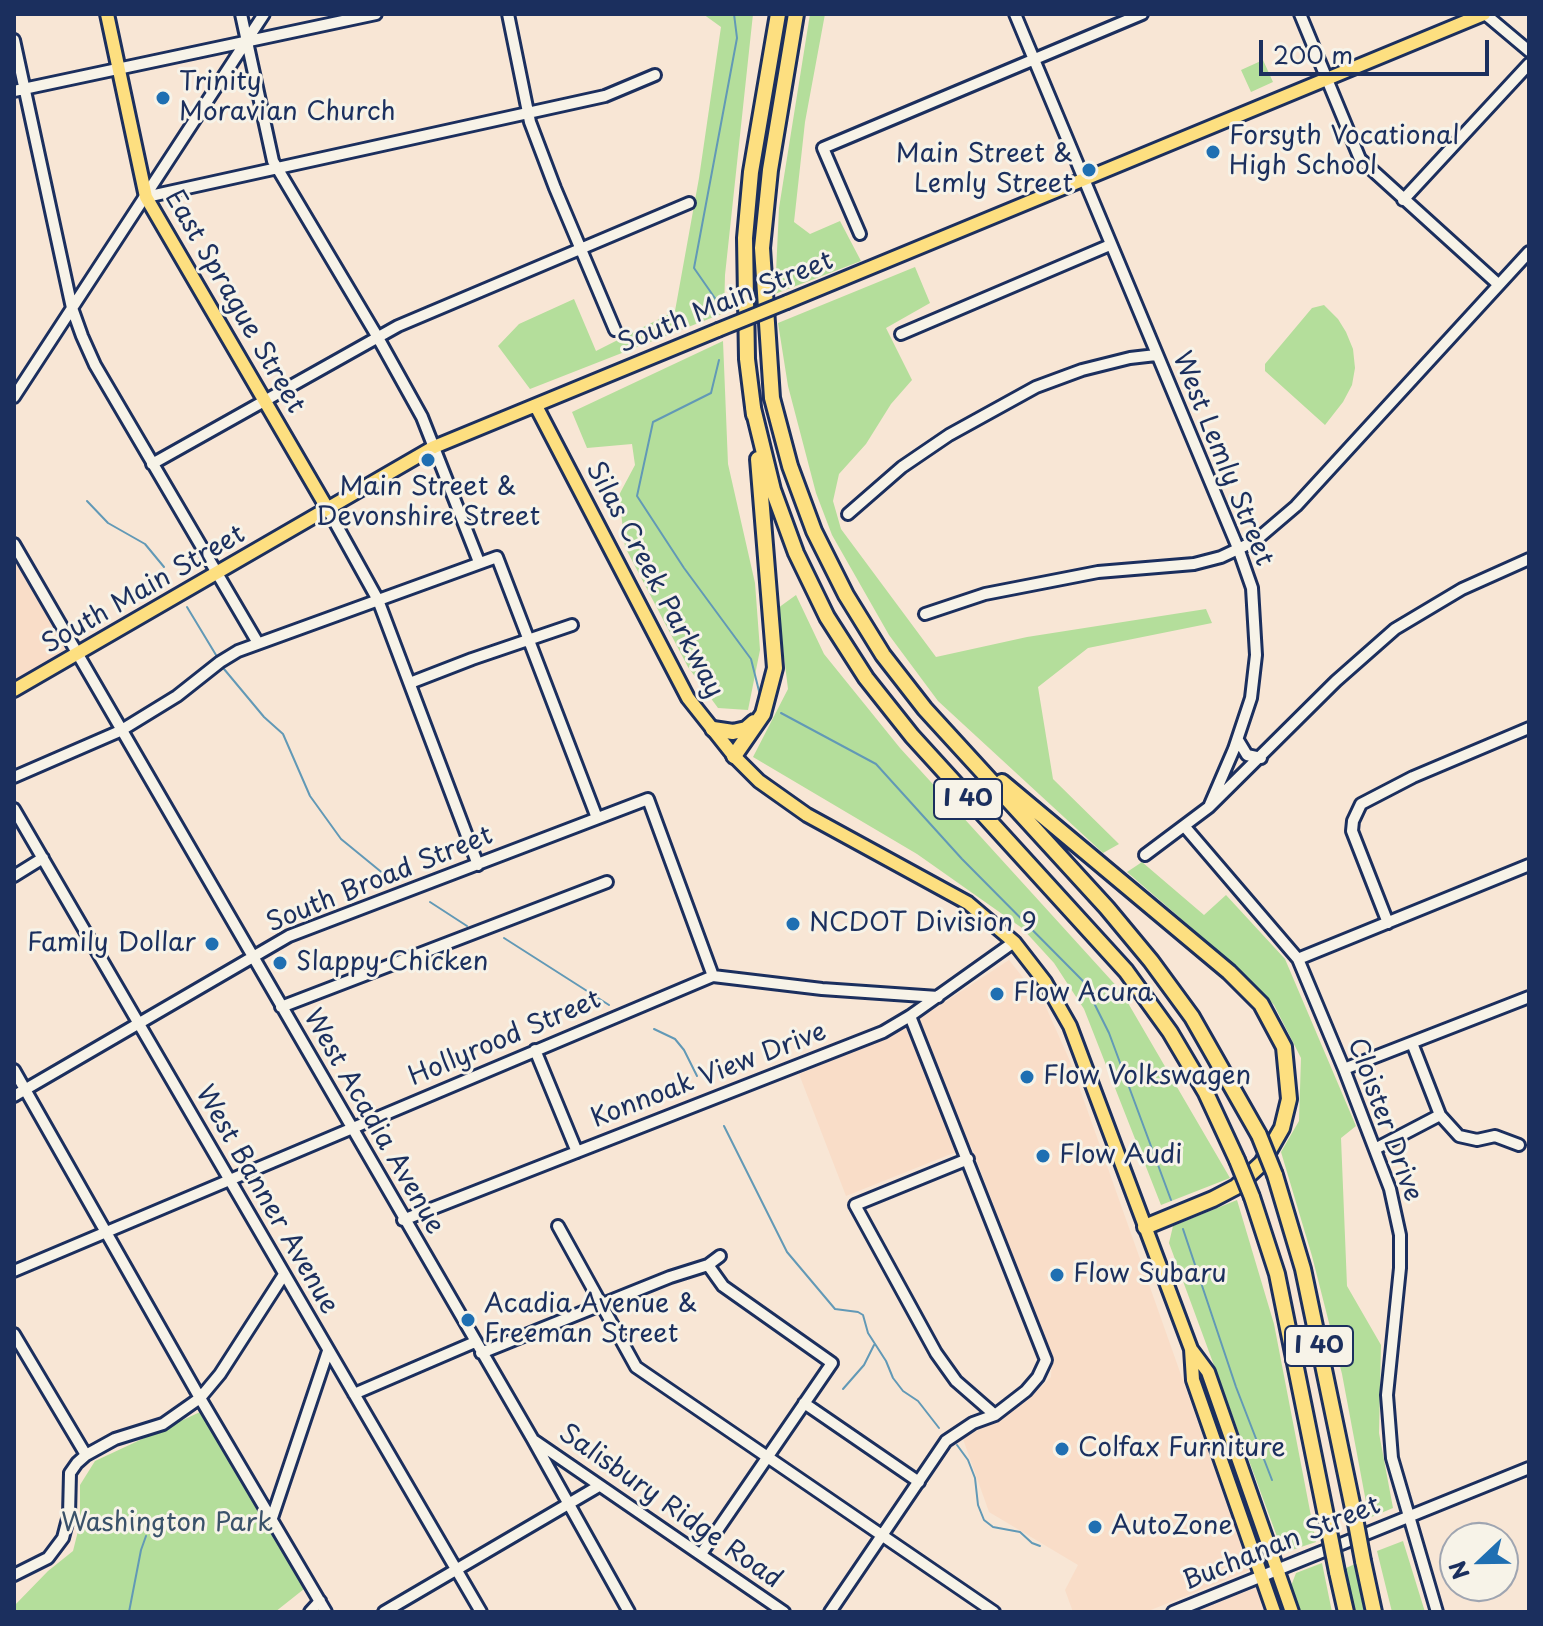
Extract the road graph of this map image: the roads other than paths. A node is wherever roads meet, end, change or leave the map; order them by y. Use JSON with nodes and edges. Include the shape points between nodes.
{"nodes":[{"id":1,"x":107,"y":14,"type":"edge"},
{"id":2,"x":241,"y":14,"type":"edge"},
{"id":3,"x":264,"y":14,"type":"edge"},
{"id":4,"x":376,"y":14,"type":"edge"},
{"id":5,"x":508,"y":14,"type":"edge"},
{"id":6,"x":778,"y":14,"type":"edge"},
{"id":7,"x":796,"y":14,"type":"edge"},
{"id":8,"x":1015,"y":14,"type":"edge"},
{"id":9,"x":1142,"y":14,"type":"edge"},
{"id":10,"x":1300,"y":14,"type":"edge"},
{"id":11,"x":1485,"y":14,"type":"edge"},
{"id":12,"x":14,"y":40,"type":"edge"},
{"id":13,"x":246,"y":41,"type":"junction"},
{"id":14,"x":1529,"y":51,"type":"edge"},
{"id":15,"x":1033,"y":59,"type":"junction"},
{"id":16,"x":1529,"y":64,"type":"edge"},
{"id":17,"x":118,"y":69,"type":"junction"},
{"id":18,"x":655,"y":75,"type":"dead end"},
{"id":19,"x":1327,"y":79,"type":"junction"},
{"id":20,"x":19,"y":90,"type":"edge"},
{"id":21,"x":529,"y":113,"type":"junction"},
{"id":22,"x":278,"y":168,"type":"junction"},
{"id":23,"x":1084,"y":180,"type":"junction"},
{"id":24,"x":146,"y":197,"type":"junction"},
{"id":25,"x":1403,"y":200,"type":"junction"},
{"id":26,"x":689,"y":203,"type":"dead end"},
{"id":27,"x":860,"y":234,"type":"dead end"},
{"id":28,"x":1110,"y":245,"type":"junction"},
{"id":29,"x":580,"y":248,"type":"junction"},
{"id":30,"x":1529,"y":252,"type":"edge"},
{"id":31,"x":1499,"y":285,"type":"junction"},
{"id":32,"x":72,"y":308,"type":"junction"},
{"id":33,"x":615,"y":330,"type":"dead end"},
{"id":34,"x":901,"y":334,"type":"dead end"},
{"id":35,"x":377,"y":336,"type":"junction"},
{"id":36,"x":1156,"y":355,"type":"junction"},
{"id":37,"x":14,"y":397,"type":"edge"},
{"id":38,"x":266,"y":400,"type":"junction"},
{"id":39,"x":536,"y":406,"type":"junction"},
{"id":40,"x":753,"y":408,"type":"junction"},
{"id":41,"x":434,"y":447,"type":"junction"},
{"id":42,"x":152,"y":464,"type":"junction"},
{"id":43,"x":327,"y":508,"type":"junction"},
{"id":44,"x":848,"y":514,"type":"dead end"},
{"id":45,"x":14,"y":544,"type":"edge"},
{"id":46,"x":1238,"y":548,"type":"junction"},
{"id":47,"x":1529,"y":559,"type":"edge"},
{"id":48,"x":479,"y":562,"type":"junction"},
{"id":49,"x":216,"y":575,"type":"junction"},
{"id":50,"x":378,"y":600,"type":"junction"},
{"id":51,"x":925,"y":614,"type":"dead end"},
{"id":52,"x":572,"y":625,"type":"dead end"},
{"id":53,"x":530,"y":640,"type":"junction"},
{"id":54,"x":258,"y":643,"type":"junction"},
{"id":55,"x":77,"y":655,"type":"junction"},
{"id":56,"x":410,"y":683,"type":"junction"},
{"id":57,"x":14,"y":690,"type":"edge"},
{"id":58,"x":763,"y":714,"type":"junction"},
{"id":59,"x":1529,"y":728,"type":"edge"},
{"id":60,"x":713,"y":729,"type":"junction"},
{"id":61,"x":120,"y":731,"type":"junction"},
{"id":62,"x":1238,"y":740,"type":"junction"},
{"id":63,"x":957,"y":744,"type":"junction"},
{"id":64,"x":734,"y":756,"type":"junction"},
{"id":65,"x":1261,"y":758,"type":"junction"},
{"id":66,"x":14,"y":777,"type":"edge"},
{"id":67,"x":1209,"y":807,"type":"junction"},
{"id":68,"x":14,"y":809,"type":"edge"},
{"id":69,"x":597,"y":818,"type":"junction"},
{"id":70,"x":1185,"y":827,"type":"junction"},
{"id":71,"x":1145,"y":855,"type":"dead end"},
{"id":72,"x":43,"y":858,"type":"junction"},
{"id":73,"x":478,"y":865,"type":"junction"},
{"id":74,"x":1529,"y":865,"type":"edge"},
{"id":75,"x":14,"y":876,"type":"edge"},
{"id":76,"x":607,"y":882,"type":"dead end"},
{"id":77,"x":1388,"y":923,"type":"junction"},
{"id":78,"x":1014,"y":942,"type":"junction"},
{"id":79,"x":252,"y":957,"type":"junction"},
{"id":80,"x":1298,"y":959,"type":"junction"},
{"id":81,"x":713,"y":976,"type":"junction"},
{"id":82,"x":938,"y":997,"type":"junction"},
{"id":83,"x":1529,"y":997,"type":"edge"},
{"id":84,"x":281,"y":1007,"type":"junction"},
{"id":85,"x":910,"y":1016,"type":"junction"},
{"id":86,"x":138,"y":1024,"type":"junction"},
{"id":87,"x":1412,"y":1043,"type":"junction"},
{"id":88,"x":535,"y":1050,"type":"junction"},
{"id":89,"x":1344,"y":1069,"type":"junction"},
{"id":90,"x":14,"y":1070,"type":"edge"},
{"id":91,"x":26,"y":1089,"type":"junction"},
{"id":92,"x":14,"y":1096,"type":"edge"},
{"id":93,"x":1437,"y":1117,"type":"junction"},
{"id":94,"x":351,"y":1128,"type":"junction"},
{"id":95,"x":1519,"y":1145,"type":"dead end"},
{"id":96,"x":1375,"y":1149,"type":"junction"},
{"id":97,"x":577,"y":1152,"type":"junction"},
{"id":98,"x":968,"y":1159,"type":"junction"},
{"id":99,"x":228,"y":1179,"type":"junction"},
{"id":100,"x":403,"y":1220,"type":"junction"},
{"id":101,"x":558,"y":1226,"type":"dead end"},
{"id":102,"x":1145,"y":1227,"type":"junction"},
{"id":103,"x":106,"y":1232,"type":"junction"},
{"id":104,"x":720,"y":1256,"type":"dead end"},
{"id":105,"x":708,"y":1265,"type":"junction"},
{"id":106,"x":14,"y":1271,"type":"edge"},
{"id":107,"x":283,"y":1276,"type":"junction"},
{"id":108,"x":600,"y":1304,"type":"junction"},
{"id":109,"x":14,"y":1334,"type":"edge"},
{"id":110,"x":475,"y":1342,"type":"junction"},
{"id":111,"x":1191,"y":1349,"type":"junction"},
{"id":112,"x":328,"y":1351,"type":"junction"},
{"id":113,"x":481,"y":1353,"type":"junction"},
{"id":114,"x":354,"y":1394,"type":"junction"},
{"id":115,"x":200,"y":1398,"type":"junction"},
{"id":116,"x":804,"y":1403,"type":"junction"},
{"id":117,"x":995,"y":1415,"type":"junction"},
{"id":118,"x":532,"y":1438,"type":"junction"},
{"id":119,"x":86,"y":1455,"type":"junction"},
{"id":120,"x":767,"y":1457,"type":"junction"},
{"id":121,"x":1529,"y":1468,"type":"edge"},
{"id":122,"x":919,"y":1482,"type":"junction"},
{"id":123,"x":599,"y":1486,"type":"junction"},
{"id":124,"x":568,"y":1505,"type":"junction"},
{"id":125,"x":272,"y":1518,"type":"junction"},
{"id":126,"x":1408,"y":1518,"type":"junction"},
{"id":127,"x":883,"y":1536,"type":"junction"},
{"id":128,"x":701,"y":1554,"type":"junction"},
{"id":129,"x":1279,"y":1569,"type":"junction"},
{"id":130,"x":457,"y":1570,"type":"junction"},
{"id":131,"x":14,"y":1575,"type":"edge"},
{"id":132,"x":1262,"y":1575,"type":"junction"},
{"id":133,"x":320,"y":1601,"type":"junction"},
{"id":134,"x":779,"y":1609,"type":"edge"},
{"id":135,"x":310,"y":1612,"type":"edge"},
{"id":136,"x":326,"y":1612,"type":"edge"},
{"id":137,"x":384,"y":1612,"type":"edge"},
{"id":138,"x":481,"y":1612,"type":"edge"},
{"id":139,"x":629,"y":1612,"type":"edge"},
{"id":140,"x":762,"y":1612,"type":"edge"},
{"id":141,"x":830,"y":1612,"type":"edge"},
{"id":142,"x":994,"y":1612,"type":"edge"},
{"id":143,"x":1173,"y":1612,"type":"edge"},
{"id":144,"x":1274,"y":1612,"type":"edge"},
{"id":145,"x":1292,"y":1612,"type":"edge"},
{"id":146,"x":1346,"y":1612,"type":"edge"},
{"id":147,"x":1374,"y":1612,"type":"edge"},
{"id":148,"x":1437,"y":1612,"type":"edge"}],
"edges":[{"from":1,"to":17,"type":"main road","name":"East Sprague Street"},
{"from":2,"to":13,"type":"street"},
{"from":3,"to":13,"type":"street"},
{"from":4,"to":13,"type":"street"},
{"from":5,"to":21,"type":"street"},
{"from":6,"to":40,"type":"highway","number":"I 40","via":[[745,238]]},
{"from":7,"to":63,"type":"highway","number":"I 40","via":[[762,248],[772,398],[799,492],[846,595],[883,655]]},
{"from":8,"to":15,"type":"street","name":"West Lemly Street"},
{"from":9,"to":15,"type":"street"},
{"from":10,"to":19,"type":"street"},
{"from":11,"to":14,"type":"street"},
{"from":11,"to":19,"type":"main road","name":"South Main Street"},
{"from":12,"to":20,"type":"street"},
{"from":13,"to":17,"type":"street"},
{"from":13,"to":22,"type":"street"},
{"from":13,"to":24,"type":"street"},
{"from":15,"to":23,"type":"street","name":"West Lemly Street"},
{"from":15,"to":27,"type":"street","via":[[823,148]]},
{"from":16,"to":25,"type":"street"},
{"from":17,"to":20,"type":"street"},
{"from":17,"to":24,"type":"main road","name":"East Sprague Street"},
{"from":18,"to":21,"type":"street","via":[[605,96]]},
{"from":19,"to":23,"type":"main road","name":"South Main Street"},
{"from":19,"to":25,"type":"street","via":[[1360,159]]},
{"from":20,"to":32,"type":"street"},
{"from":21,"to":22,"type":"street"},
{"from":21,"to":29,"type":"street"},
{"from":22,"to":24,"type":"street"},
{"from":22,"to":35,"type":"street"},
{"from":23,"to":28,"type":"street","name":"West Lemly Street"},
{"from":23,"to":39,"type":"main road","name":"South Main Street","bridge":true},
{"from":24,"to":32,"type":"street"},
{"from":24,"to":38,"type":"main road","name":"East Sprague Street"},
{"from":25,"to":31,"type":"street"},
{"from":26,"to":29,"type":"street"},
{"from":28,"to":34,"type":"street"},
{"from":28,"to":36,"type":"street","name":"West Lemly Street"},
{"from":29,"to":33,"type":"street"},
{"from":29,"to":35,"type":"street"},
{"from":30,"to":31,"type":"street"},
{"from":31,"to":46,"type":"street","via":[[1296,506],[1255,541]]},
{"from":32,"to":37,"type":"street"},
{"from":32,"to":42,"type":"street","via":[[95,365]]},
{"from":35,"to":38,"type":"street"},
{"from":35,"to":41,"type":"street"},
{"from":36,"to":44,"type":"street","via":[[1082,370],[1036,387],[949,435]]},
{"from":36,"to":46,"type":"street","name":"West Lemly Street"},
{"from":38,"to":42,"type":"street"},
{"from":38,"to":43,"type":"main road","name":"East Sprague Street"},
{"from":39,"to":41,"type":"main road","name":"South Main Street"},
{"from":39,"to":60,"type":"main road","name":"Silas Creek Parkway","via":[[661,651]]},
{"from":40,"to":58,"type":"highway","via":[[775,668]]},
{"from":40,"to":146,"type":"highway","number":"I 40","bridge":true,"via":[[773,490],[796,553],[827,617],[866,678],[912,736],[1126,971],[1206,1093],[1252,1197],[1277,1274]]},
{"from":41,"to":43,"type":"main road","name":"South Main Street"},
{"from":41,"to":48,"type":"street"},
{"from":42,"to":49,"type":"street"},
{"from":43,"to":49,"type":"main road","name":"South Main Street"},
{"from":43,"to":50,"type":"street"},
{"from":45,"to":55,"type":"street","name":"West Acadia Avenue"},
{"from":46,"to":51,"type":"street","via":[[1194,564],[1098,572],[985,594]]},
{"from":46,"to":62,"type":"street","name":"West Lemly Street","via":[[1252,588],[1256,655],[1251,698]]},
{"from":47,"to":65,"type":"street","via":[[1462,589],[1395,629]]},
{"from":48,"to":50,"type":"street"},
{"from":48,"to":53,"type":"street","via":[[497,557]]},
{"from":49,"to":54,"type":"street"},
{"from":49,"to":55,"type":"main road","name":"South Main Street"},
{"from":50,"to":54,"type":"street"},
{"from":50,"to":56,"type":"street"},
{"from":52,"to":53,"type":"street"},
{"from":53,"to":56,"type":"street"},
{"from":53,"to":69,"type":"street"},
{"from":54,"to":61,"type":"street","via":[[220,662]]},
{"from":55,"to":57,"type":"main road","name":"South Main Street"},
{"from":55,"to":61,"type":"street","name":"West Acadia Avenue"},
{"from":56,"to":73,"type":"street"},
{"from":58,"to":60,"type":"highway","via":[[746,729]]},
{"from":58,"to":64,"type":"highway"},
{"from":59,"to":77,"type":"street","via":[[1361,804],[1352,831]]},
{"from":60,"to":64,"type":"main road","name":"Silas Creek Parkway"},
{"from":61,"to":66,"type":"street"},
{"from":61,"to":79,"type":"street","name":"West Acadia Avenue"},
{"from":62,"to":65,"type":"street","via":[[1247,755]]},
{"from":62,"to":67,"type":"street","name":"West Lemly Street"},
{"from":63,"to":102,"type":"highway","via":[[1229,972],[1261,1004],[1284,1047],[1289,1099],[1282,1128],[1262,1163],[1236,1187]]},
{"from":63,"to":147,"type":"highway","number":"I 40","bridge":true,"via":[[1151,961],[1192,1017],[1259,1135],[1303,1269]]},
{"from":64,"to":78,"type":"main road","name":"Silas Creek Parkway","via":[[807,815],[968,903]]},
{"from":65,"to":67,"type":"street"},
{"from":67,"to":70,"type":"street"},
{"from":68,"to":72,"type":"street","name":"West Banner Avenue"},
{"from":69,"to":73,"type":"street","name":"South Broad Street"},
{"from":69,"to":81,"type":"street","name":"South Broad Street","via":[[648,799]]},
{"from":70,"to":71,"type":"street"},
{"from":70,"to":80,"type":"street","name":"Cloister Drive"},
{"from":72,"to":75,"type":"street"},
{"from":72,"to":86,"type":"street","name":"West Banner Avenue"},
{"from":73,"to":79,"type":"street","name":"South Broad Street","via":[[289,936]]},
{"from":74,"to":77,"type":"street"},
{"from":76,"to":84,"type":"street"},
{"from":77,"to":80,"type":"street"},
{"from":78,"to":82,"type":"street","name":"Konnoak View Drive"},
{"from":78,"to":102,"type":"main road","name":"Silas Creek Parkway","via":[[1063,1011]]},
{"from":79,"to":84,"type":"street","name":"West Acadia Avenue"},
{"from":79,"to":86,"type":"street","name":"South Broad Street"},
{"from":80,"to":89,"type":"street","name":"Cloister Drive"},
{"from":81,"to":82,"type":"street","name":"Hollyrood Street"},
{"from":81,"to":88,"type":"street","name":"Hollyrood Street"},
{"from":82,"to":85,"type":"street","name":"Konnoak View Drive"},
{"from":83,"to":87,"type":"street"},
{"from":84,"to":94,"type":"street","name":"West Acadia Avenue"},
{"from":85,"to":97,"type":"street","name":"Konnoak View Drive"},
{"from":85,"to":98,"type":"street"},
{"from":86,"to":91,"type":"street","name":"South Broad Street"},
{"from":86,"to":99,"type":"street","name":"West Banner Avenue"},
{"from":87,"to":89,"type":"street"},
{"from":87,"to":93,"type":"street"},
{"from":88,"to":94,"type":"street","name":"Hollyrood Street"},
{"from":88,"to":97,"type":"street"},
{"from":89,"to":96,"type":"street","name":"Cloister Drive"},
{"from":90,"to":91,"type":"street"},
{"from":91,"to":92,"type":"street","name":"South Broad Street"},
{"from":91,"to":103,"type":"street"},
{"from":93,"to":95,"type":"street","via":[[1459,1136],[1495,1136]]},
{"from":93,"to":96,"type":"street"},
{"from":94,"to":99,"type":"street","name":"Hollyrood Street"},
{"from":94,"to":100,"type":"street","name":"West Acadia Avenue"},
{"from":96,"to":126,"type":"street","name":"Cloister Drive","via":[[1400,1235],[1387,1395],[1392,1458]]},
{"from":97,"to":100,"type":"street","name":"Konnoak View Drive"},
{"from":98,"to":117,"type":"street","via":[[1046,1360],[1026,1391]]},
{"from":98,"to":117,"type":"street","via":[[855,1205],[936,1353],[956,1381]]},
{"from":99,"to":103,"type":"street","name":"Hollyrood Street"},
{"from":99,"to":107,"type":"street","name":"West Banner Avenue"},
{"from":100,"to":110,"type":"street","name":"West Acadia Avenue"},
{"from":101,"to":108,"type":"street"},
{"from":102,"to":111,"type":"main road","name":"Silas Creek Parkway"},
{"from":103,"to":106,"type":"street","name":"Hollyrood Street"},
{"from":103,"to":115,"type":"street"},
{"from":104,"to":105,"type":"street"},
{"from":105,"to":108,"type":"street"},
{"from":105,"to":116,"type":"street","via":[[723,1286],[832,1363]]},
{"from":107,"to":112,"type":"street","name":"West Banner Avenue"},
{"from":107,"to":115,"type":"street"},
{"from":108,"to":113,"type":"street"},
{"from":108,"to":120,"type":"street","via":[[636,1367]]},
{"from":109,"to":119,"type":"street"},
{"from":110,"to":113,"type":"street","name":"West Acadia Avenue"},
{"from":110,"to":114,"type":"street"},
{"from":111,"to":129,"type":"main road","name":"Silas Creek Parkway","via":[[1208,1372]]},
{"from":111,"to":132,"type":"main road","name":"Silas Creek Parkway","via":[[1193,1380]]},
{"from":112,"to":114,"type":"street","name":"West Banner Avenue"},
{"from":112,"to":125,"type":"street"},
{"from":113,"to":118,"type":"street","name":"West Acadia Avenue"},
{"from":114,"to":130,"type":"street","name":"West Banner Avenue"},
{"from":115,"to":119,"type":"street","via":[[163,1424],[115,1439]]},
{"from":115,"to":125,"type":"street"},
{"from":116,"to":120,"type":"street"},
{"from":116,"to":122,"type":"street"},
{"from":117,"to":122,"type":"street","via":[[946,1441]]},
{"from":118,"to":123,"type":"street","name":"Salisbury Ridge Road"},
{"from":118,"to":124,"type":"street","name":"West Acadia Avenue"},
{"from":119,"to":131,"type":"street","via":[[70,1473],[69,1515],[57,1551]]},
{"from":120,"to":127,"type":"street"},
{"from":120,"to":128,"type":"street"},
{"from":121,"to":126,"type":"street","name":"Buchanan Street"},
{"from":122,"to":127,"type":"street"},
{"from":123,"to":124,"type":"street"},
{"from":123,"to":128,"type":"street","name":"Salisbury Ridge Road"},
{"from":124,"to":130,"type":"street"},
{"from":124,"to":139,"type":"street","name":"West Acadia Avenue"},
{"from":125,"to":133,"type":"street"},
{"from":126,"to":129,"type":"street","name":"Buchanan Street"},
{"from":126,"to":148,"type":"street","name":"Cloister Drive"},
{"from":127,"to":141,"type":"street"},
{"from":127,"to":142,"type":"street"},
{"from":128,"to":134,"type":"street","name":"Salisbury Ridge Road"},
{"from":129,"to":132,"type":"street","name":"Buchanan Street"},
{"from":129,"to":145,"type":"main road","name":"Silas Creek Parkway"},
{"from":130,"to":137,"type":"street"},
{"from":130,"to":138,"type":"street","name":"West Banner Avenue"},
{"from":132,"to":143,"type":"street","name":"Buchanan Street"},
{"from":132,"to":144,"type":"main road","name":"Silas Creek Parkway"},
{"from":133,"to":135,"type":"street"},
{"from":133,"to":136,"type":"street"},
{"from":134,"to":140,"type":"street"}]}
